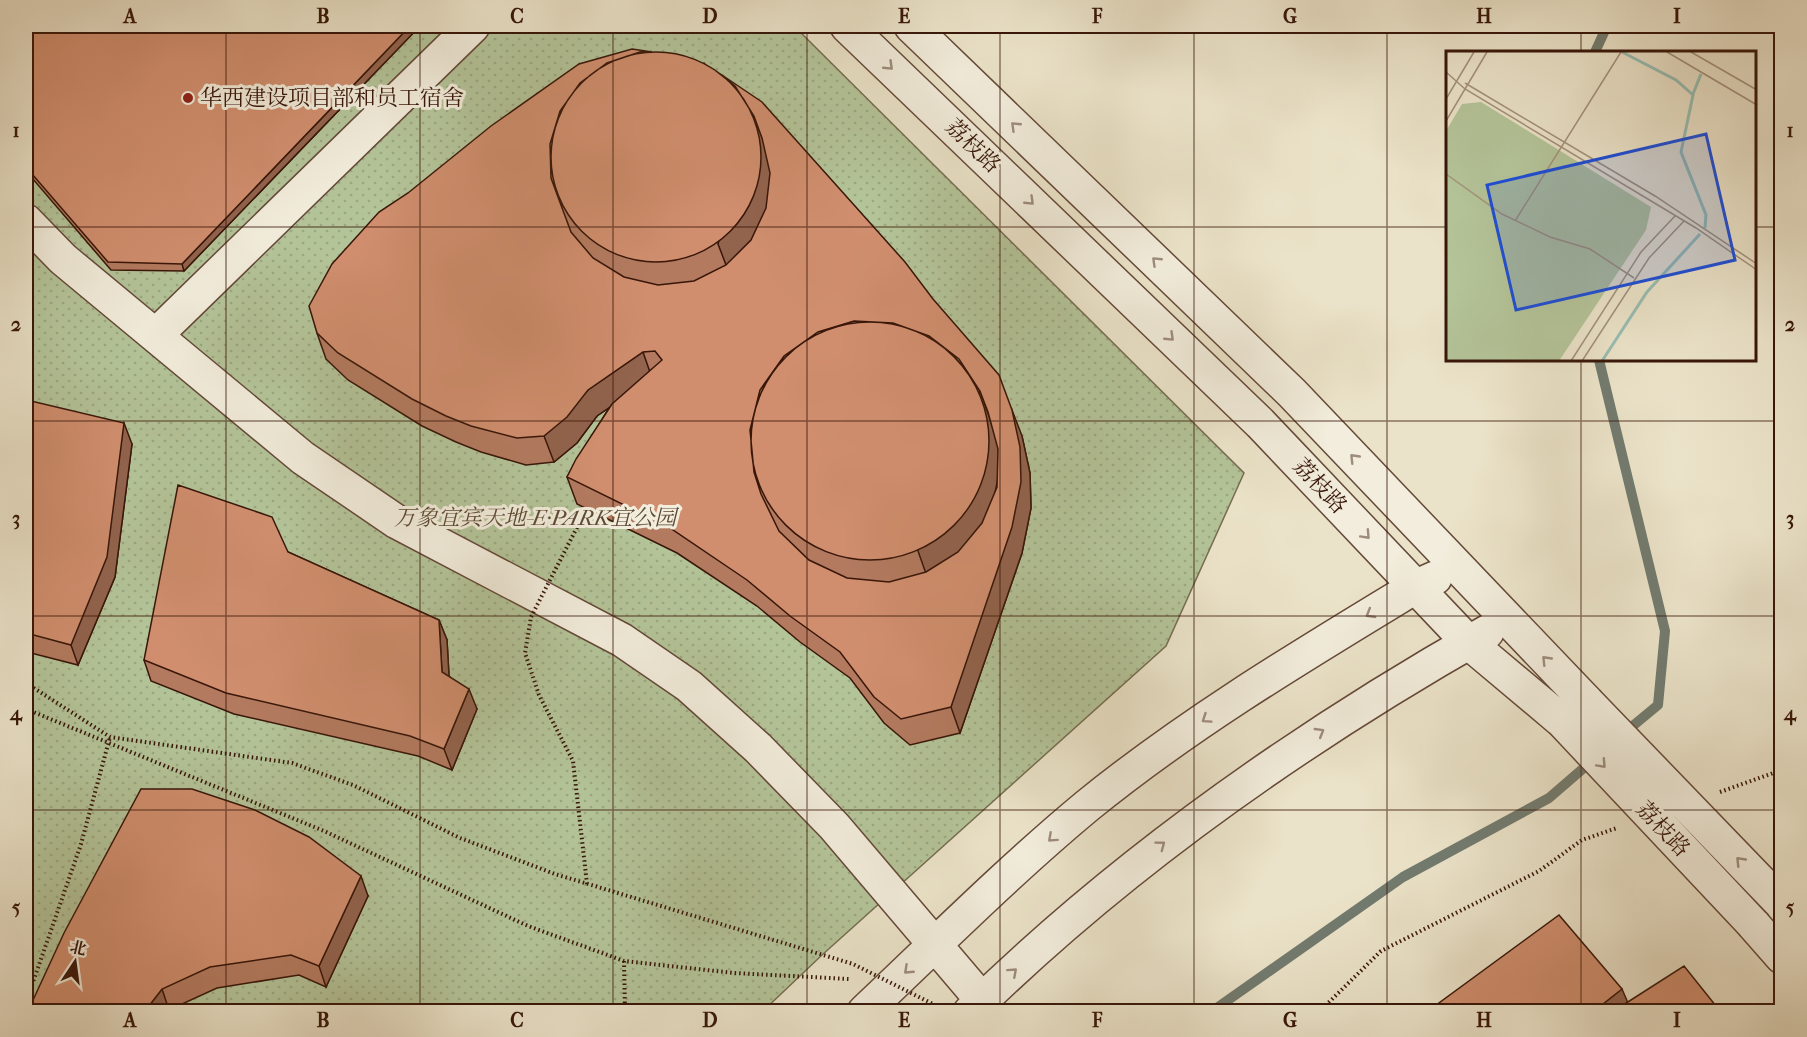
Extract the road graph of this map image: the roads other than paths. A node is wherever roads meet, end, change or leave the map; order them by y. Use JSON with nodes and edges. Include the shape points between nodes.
{"nodes":[{"id":1,"x":473,"y":26,"type":"edge"},
{"id":2,"x":847,"y":26,"type":"edge"},
{"id":3,"x":911,"y":26,"type":"edge"},
{"id":4,"x":26,"y":221,"type":"edge"},
{"id":5,"x":156,"y":335,"type":"junction"},
{"id":6,"x":1459,"y":568,"type":"junction"},
{"id":7,"x":1415,"y":587,"type":"junction"},
{"id":8,"x":1508,"y":620,"type":"junction"},
{"id":9,"x":1468,"y":642,"type":"junction"},
{"id":10,"x":1574,"y":712,"type":"junction"},
{"id":11,"x":1781,"y":903,"type":"edge"},
{"id":12,"x":936,"y":944,"type":"junction"},
{"id":13,"x":1782,"y":957,"type":"edge"},
{"id":14,"x":976,"y":1006,"type":"edge"},
{"id":15,"x":864,"y":1011,"type":"edge"}],
"edges":[{"from":1,"to":5,"type":"street"},
{"from":2,"to":7,"type":"street","name":"荔枝路","one_way":true,"via":[[1260,423]]},
{"from":6,"to":3,"type":"street","name":"荔枝路","one_way":true,"via":[[1292,393]]},
{"from":4,"to":5,"type":"street","via":[[63,259]]},
{"from":5,"to":12,"type":"street","via":[[303,458],[397,522],[622,640],[689,686],[758,747],[834,826]]},
{"from":6,"to":7,"type":"street"},
{"from":6,"to":8,"type":"street","name":"荔枝路"},
{"from":7,"to":9,"type":"street","name":"荔枝路"},
{"from":7,"to":12,"type":"street","one_way":true,"via":[[1266,677],[1087,806]]},
{"from":8,"to":9,"type":"street"},
{"from":10,"to":8,"type":"street","name":"荔枝路","one_way":true},
{"from":9,"to":10,"type":"street","name":"荔枝路"},
{"from":14,"to":9,"type":"street","one_way":true,"via":[[1135,864],[1228,794]]},
{"from":11,"to":10,"type":"street","name":"荔枝路","one_way":true,"bridge":true},
{"from":10,"to":13,"type":"street","name":"荔枝路","one_way":true,"bridge":true},
{"from":12,"to":14,"type":"street"},
{"from":12,"to":15,"type":"street","one_way":true}]}
